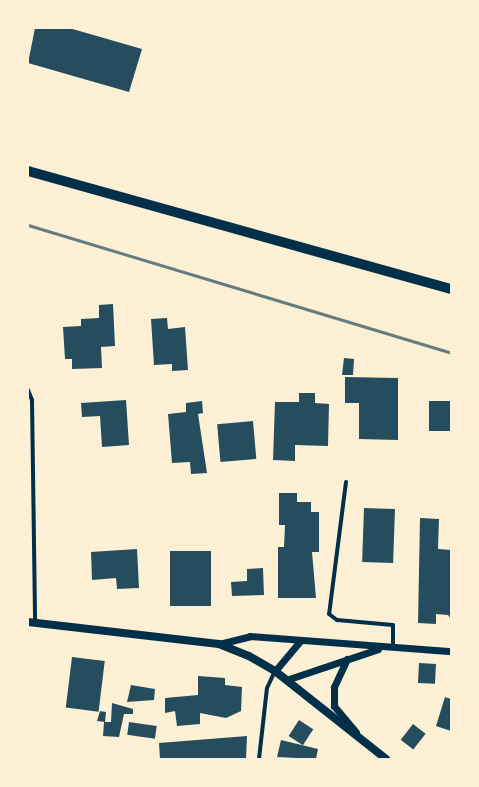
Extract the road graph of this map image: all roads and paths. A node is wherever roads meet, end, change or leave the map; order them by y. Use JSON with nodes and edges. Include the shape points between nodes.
{"nodes":[{"id":1,"x":28,"y":171,"type":"edge"},
{"id":2,"x":451,"y":289,"type":"edge"},
{"id":3,"x":28,"y":390,"type":"edge"},
{"id":4,"x":346,"y":482,"type":"dead end"},
{"id":5,"x":32,"y":622,"type":"edge"},
{"id":6,"x":301,"y":640,"type":"junction"},
{"id":7,"x":219,"y":644,"type":"junction"},
{"id":8,"x":382,"y":647,"type":"junction"},
{"id":9,"x":393,"y":649,"type":"junction"},
{"id":10,"x":451,"y":651,"type":"edge"},
{"id":11,"x":347,"y":659,"type":"junction"},
{"id":12,"x":275,"y":671,"type":"junction"},
{"id":13,"x":286,"y":680,"type":"junction"},
{"id":14,"x":363,"y":741,"type":"junction"},
{"id":15,"x":259,"y":759,"type":"edge"},
{"id":16,"x":386,"y":759,"type":"edge"}],
"edges":[{"from":1,"to":2,"type":"main road"},
{"from":3,"to":5,"type":"street","via":[[32,400]]},
{"from":4,"to":9,"type":"street","via":[[329,614],[336,620],[393,625]]},
{"from":5,"to":7,"type":"main road"},
{"from":6,"to":7,"type":"street","via":[[250,636]]},
{"from":6,"to":8,"type":"street"},
{"from":6,"to":12,"type":"street"},
{"from":7,"to":12,"type":"main road"},
{"from":8,"to":9,"type":"street"},
{"from":8,"to":11,"type":"street"},
{"from":9,"to":10,"type":"street"},
{"from":11,"to":13,"type":"street"},
{"from":11,"to":14,"type":"street","via":[[334,687],[334,706]]},
{"from":12,"to":13,"type":"main road"},
{"from":12,"to":15,"type":"street","via":[[267,688]]},
{"from":13,"to":14,"type":"main road"},
{"from":14,"to":16,"type":"main road"}]}
